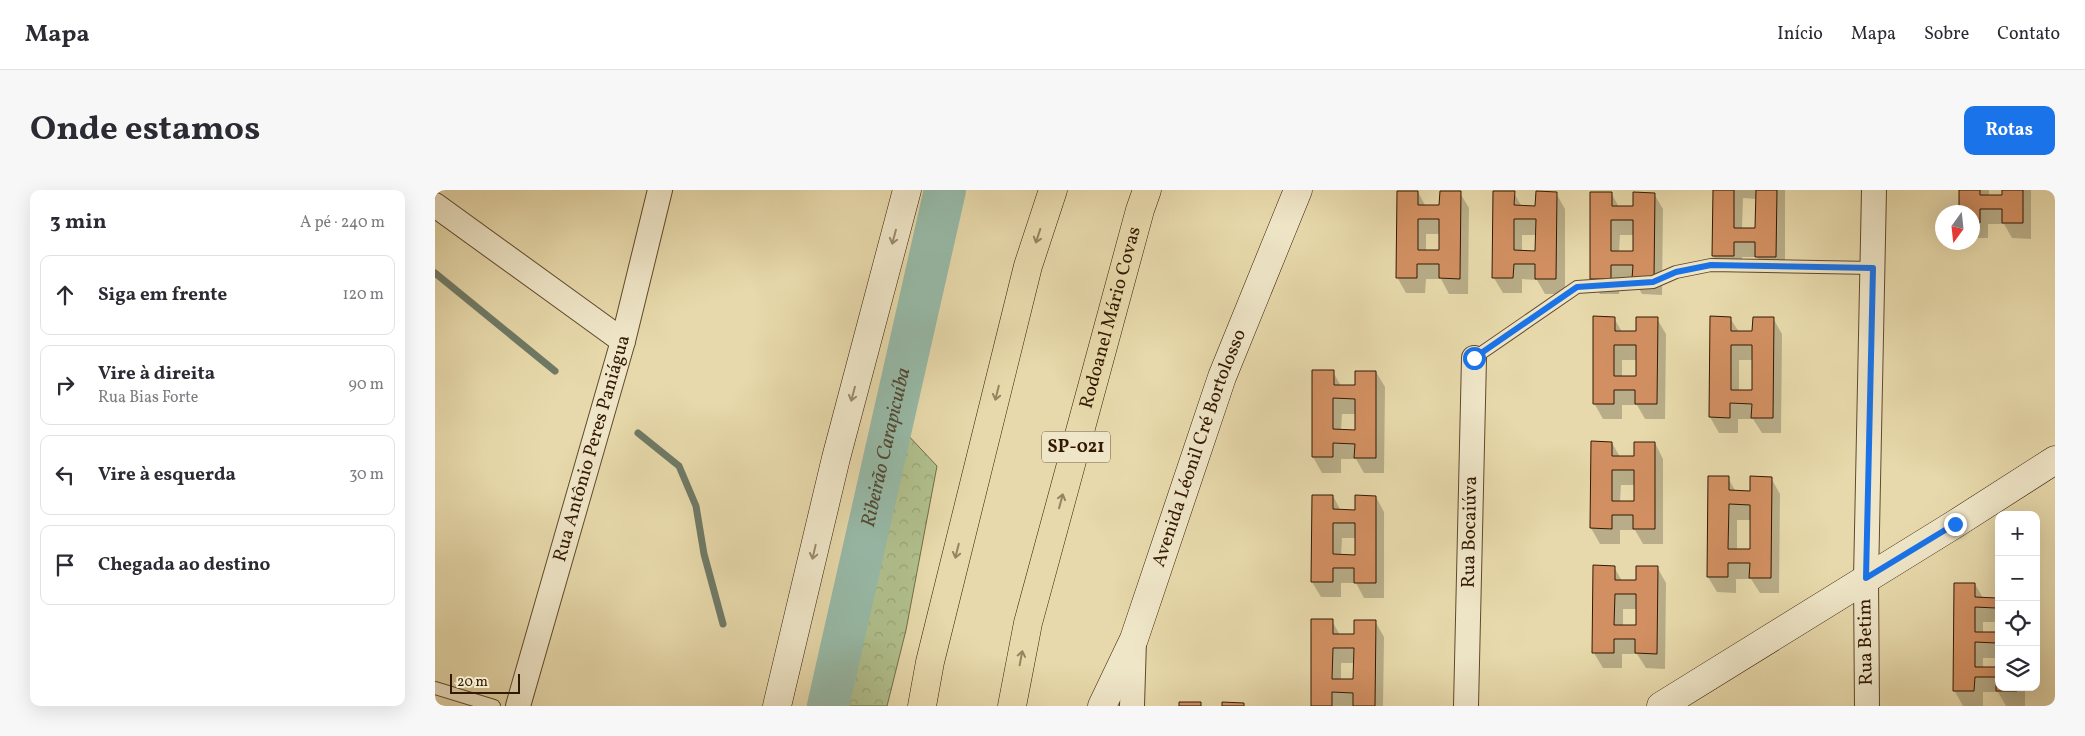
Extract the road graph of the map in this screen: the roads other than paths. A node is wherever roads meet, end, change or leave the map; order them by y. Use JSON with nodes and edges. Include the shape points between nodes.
{"nodes":[{"id":1,"x":660,"y":190,"type":"edge"},
{"id":2,"x":907,"y":190,"type":"edge"},
{"id":3,"x":1053,"y":190,"type":"edge"},
{"id":4,"x":1147,"y":190,"type":"edge"},
{"id":5,"x":1298,"y":190,"type":"edge"},
{"id":6,"x":1874,"y":190,"type":"edge"},
{"id":7,"x":435,"y":205,"type":"edge"},
{"id":8,"x":1873,"y":268,"type":"junction"},
{"id":9,"x":623,"y":341,"type":"junction"},
{"id":10,"x":1474,"y":358,"type":"joint"},
{"id":11,"x":2055,"y":460,"type":"edge"},
{"id":12,"x":1866,"y":578,"type":"junction"},
{"id":13,"x":1134,"y":639,"type":"junction"},
{"id":14,"x":435,"y":688,"type":"edge"},
{"id":15,"x":493,"y":706,"type":"edge"},
{"id":16,"x":518,"y":706,"type":"edge"},
{"id":17,"x":777,"y":706,"type":"edge"},
{"id":18,"x":921,"y":706,"type":"edge"},
{"id":19,"x":1012,"y":706,"type":"edge"},
{"id":20,"x":1102,"y":706,"type":"edge"},
{"id":21,"x":1132,"y":706,"type":"edge"},
{"id":22,"x":1466,"y":706,"type":"edge"},
{"id":23,"x":1661,"y":706,"type":"edge"},
{"id":24,"x":1867,"y":706,"type":"edge"}],
"edges":[{"from":1,"to":9,"type":"street","name":"Rua Antônio Peres Paniágua"},
{"from":2,"to":17,"type":"main road","one_way":true,"via":[[836,458]]},
{"from":3,"to":18,"type":"highway","one_way":true,"via":[[1028,266]]},
{"from":19,"to":4,"type":"highway","name":"Rodoanel Mário Covas","number":"SP-021","one_way":true,"via":[[1028,623]]},
{"from":5,"to":13,"type":"main road","name":"Avenida Léonil Cré Bortolosso","via":[[1222,377]]},
{"from":6,"to":8,"type":"street","name":"Rua Betim"},
{"from":7,"to":9,"type":"street"},
{"from":8,"to":10,"type":"lane","via":[[1711,265],[1676,272],[1653,282],[1577,287]]},
{"from":8,"to":12,"type":"street","name":"Rua Betim"},
{"from":9,"to":16,"type":"street","name":"Rua Antônio Peres Paniágua"},
{"from":10,"to":22,"type":"street","name":"Rua Bocaiúva"},
{"from":11,"to":12,"type":"main road"},
{"from":12,"to":23,"type":"main road"},
{"from":12,"to":24,"type":"street","name":"Rua Betim"},
{"from":13,"to":20,"type":"main road","name":"Avenida Léonil Cré Bortolosso"},
{"from":13,"to":21,"type":"street"},
{"from":14,"to":15,"type":"lane"}]}
